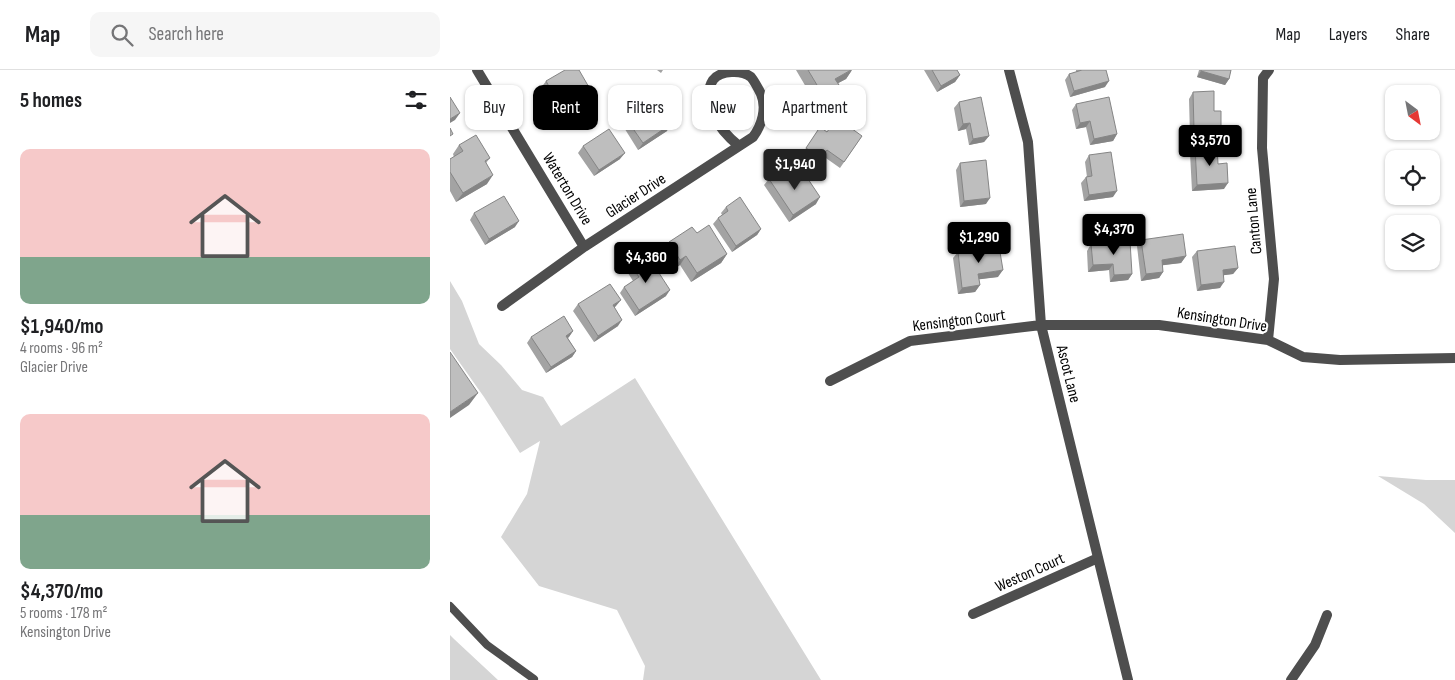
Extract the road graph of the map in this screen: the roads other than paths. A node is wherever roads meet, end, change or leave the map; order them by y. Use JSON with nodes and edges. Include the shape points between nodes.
{"nodes":[{"id":1,"x":476,"y":70,"type":"edge"},
{"id":2,"x":1008,"y":70,"type":"edge"},
{"id":3,"x":1269,"y":70,"type":"edge"},
{"id":4,"x":739,"y":146,"type":"junction"},
{"id":5,"x":584,"y":246,"type":"junction"},
{"id":6,"x":502,"y":306,"type":"dead end"},
{"id":7,"x":1041,"y":325,"type":"junction"},
{"id":8,"x":1268,"y":340,"type":"junction"},
{"id":9,"x":1455,"y":358,"type":"edge"},
{"id":10,"x":830,"y":381,"type":"dead end"},
{"id":11,"x":1098,"y":558,"type":"junction"},
{"id":12,"x":450,"y":606,"type":"edge"},
{"id":13,"x":973,"y":614,"type":"dead end"},
{"id":14,"x":1327,"y":615,"type":"dead end"},
{"id":15,"x":534,"y":679,"type":"edge"},
{"id":16,"x":1128,"y":680,"type":"edge"},
{"id":17,"x":1291,"y":680,"type":"edge"}],
"edges":[{"from":1,"to":5,"type":"street","name":"Waterton Drive"},
{"from":2,"to":7,"type":"street","name":"Ascot Lane","via":[[1028,142]]},
{"from":3,"to":8,"type":"street","name":"Canton Lane","via":[[1263,78],[1262,148],[1274,279]]},
{"from":4,"to":4,"type":"street","name":"Glacier Drive","via":[[712,114],[709,104],[709,88],[713,80],[736,70],[750,76],[763,99],[764,109],[760,127],[753,137]]},
{"from":4,"to":5,"type":"street","name":"Glacier Drive"},
{"from":5,"to":6,"type":"street","name":"Glacier Drive"},
{"from":7,"to":8,"type":"street","name":"Kensington Drive","via":[[1159,325]]},
{"from":7,"to":10,"type":"street","name":"Kensington Court","via":[[910,341]]},
{"from":7,"to":11,"type":"street","name":"Ascot Lane"},
{"from":8,"to":9,"type":"street","name":"Kensington Drive","via":[[1303,357],[1340,360]]},
{"from":11,"to":13,"type":"street","name":"Weston Court"},
{"from":11,"to":16,"type":"street","name":"Ascot Lane"},
{"from":12,"to":15,"type":"lane","via":[[487,645]]},
{"from":14,"to":17,"type":"street","via":[[1315,645]]}]}
